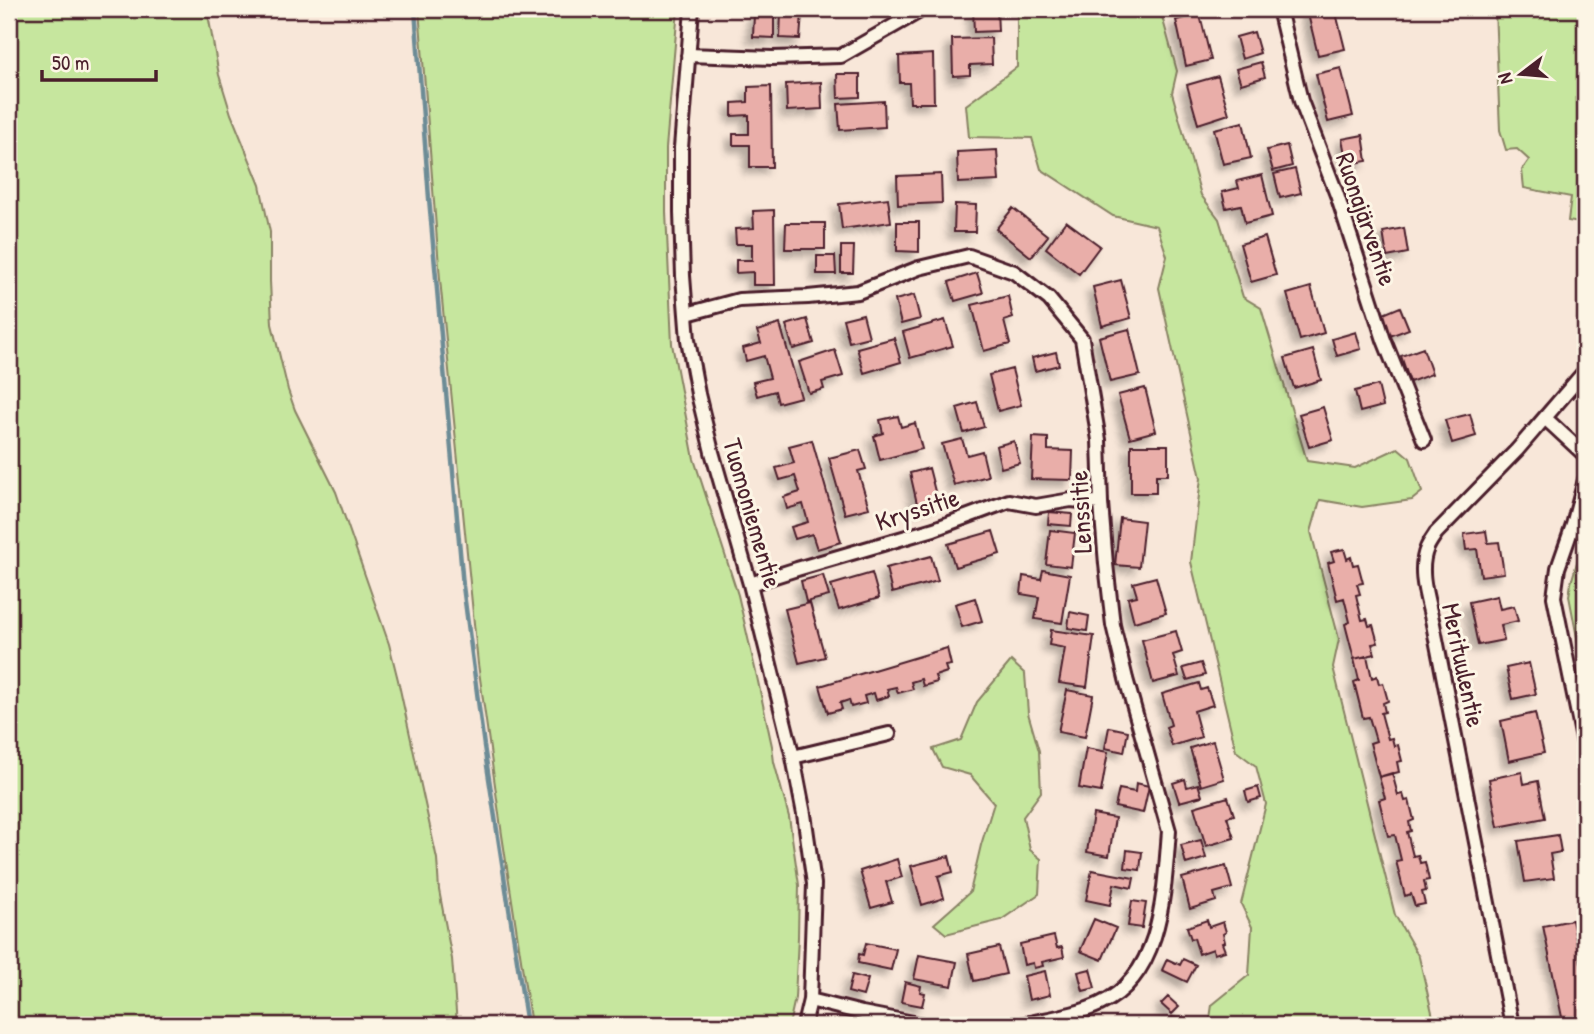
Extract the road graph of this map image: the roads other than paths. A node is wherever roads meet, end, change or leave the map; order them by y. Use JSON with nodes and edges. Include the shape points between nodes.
{"nodes":[{"id":1,"x":692,"y":9,"type":"edge"},
{"id":2,"x":1279,"y":9,"type":"edge"},
{"id":3,"x":918,"y":12,"type":"dead end"},
{"id":4,"x":688,"y":55,"type":"junction"},
{"id":5,"x":687,"y":314,"type":"junction"},
{"id":6,"x":1585,"y":370,"type":"edge"},
{"id":7,"x":1545,"y":418,"type":"junction"},
{"id":8,"x":1424,"y":440,"type":"dead end"},
{"id":9,"x":1585,"y":456,"type":"edge"},
{"id":10,"x":1585,"y":480,"type":"edge"},
{"id":11,"x":1101,"y":503,"type":"junction"},
{"id":12,"x":750,"y":584,"type":"junction"},
{"id":13,"x":889,"y":734,"type":"dead end"},
{"id":14,"x":1585,"y":749,"type":"edge"},
{"id":15,"x":793,"y":757,"type":"junction"},
{"id":16,"x":810,"y":1000,"type":"junction"},
{"id":17,"x":804,"y":1025,"type":"edge"},
{"id":18,"x":924,"y":1025,"type":"edge"},
{"id":19,"x":1021,"y":1025,"type":"edge"},
{"id":20,"x":1511,"y":1025,"type":"edge"}],
"edges":[{"from":1,"to":4,"type":"street","name":"Tuomoniementie"},
{"from":2,"to":8,"type":"street","name":"Ruonajärventie","via":[[1301,102]]},
{"from":3,"to":4,"type":"street","via":[[841,56]]},
{"from":4,"to":5,"type":"street","name":"Tuomoniementie","via":[[681,148]]},
{"from":5,"to":11,"type":"street","name":"Lenssitie","via":[[738,300],[858,292],[919,268],[969,256],[1014,272],[1049,299],[1082,339],[1099,440]]},
{"from":5,"to":12,"type":"street","name":"Tuomoniementie","via":[[698,394]]},
{"from":6,"to":7,"type":"street","name":"Merituulentie"},
{"from":7,"to":9,"type":"street"},
{"from":7,"to":20,"type":"street","name":"Merituulentie","via":[[1436,533],[1423,565]]},
{"from":10,"to":14,"type":"street","via":[[1558,568],[1554,597]]},
{"from":11,"to":12,"type":"street","name":"Kryssitie","via":[[1071,500],[1036,506],[1009,501],[934,529]]},
{"from":11,"to":19,"type":"street","name":"Lenssitie","via":[[1113,625],[1169,831],[1159,921],[1144,963],[1112,997],[1087,1009]]},
{"from":12,"to":15,"type":"street","name":"Tuomoniementie"},
{"from":13,"to":15,"type":"street"},
{"from":15,"to":16,"type":"street","name":"Tuomoniementie","via":[[814,884]]},
{"from":16,"to":17,"type":"street","name":"Tuomoniementie"},
{"from":16,"to":18,"type":"street"}]}
